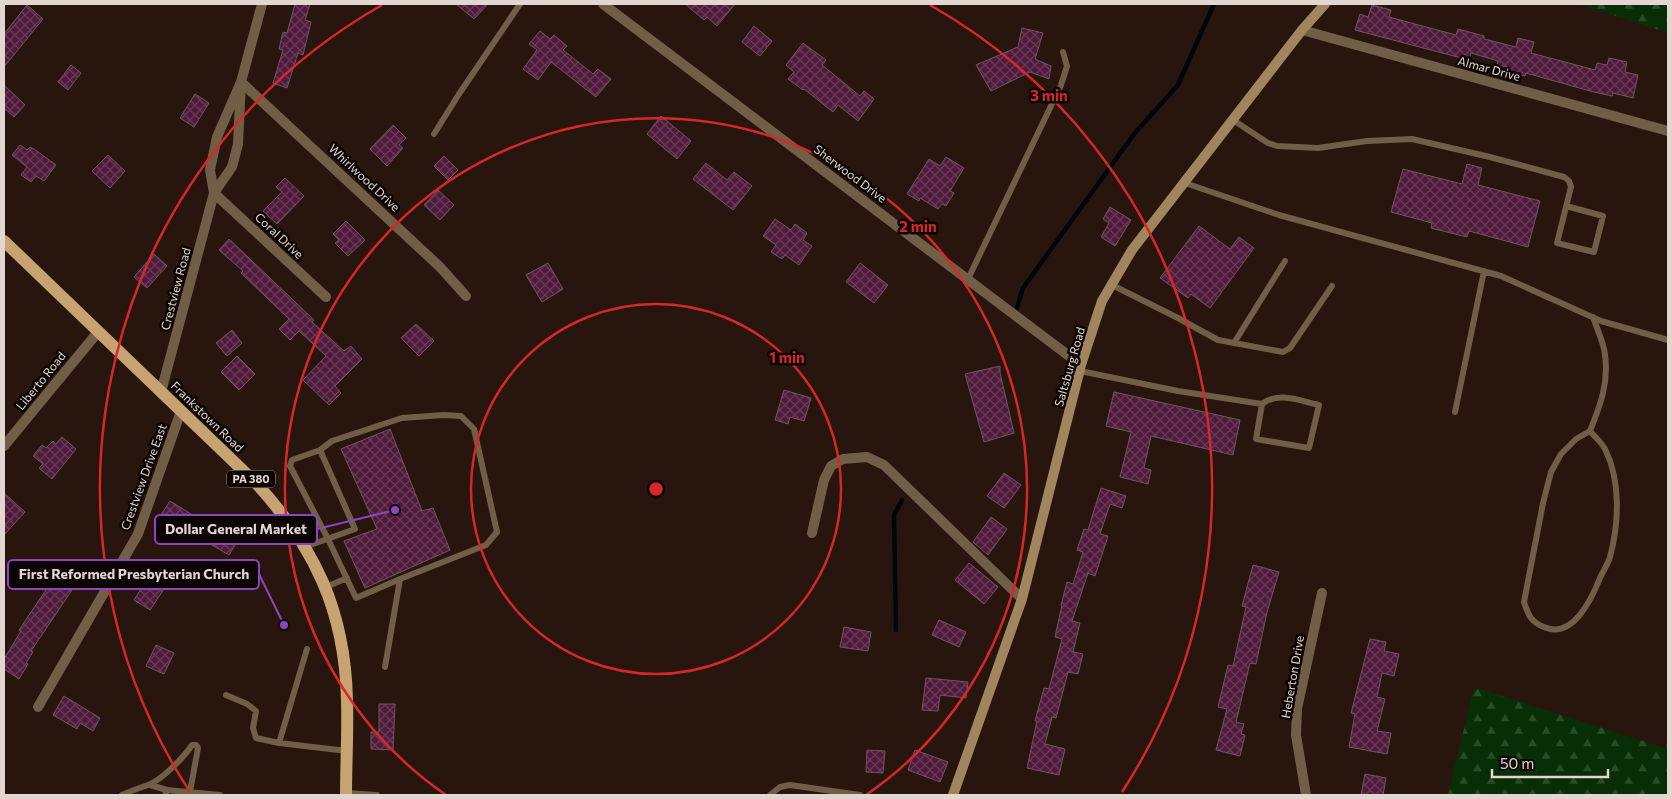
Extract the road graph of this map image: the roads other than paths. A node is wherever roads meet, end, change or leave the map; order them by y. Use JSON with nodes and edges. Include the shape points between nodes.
{"nodes":[{"id":1,"x":262,"y":4,"type":"edge"},
{"id":2,"x":520,"y":4,"type":"edge"},
{"id":3,"x":603,"y":4,"type":"edge"},
{"id":4,"x":1325,"y":4,"type":"edge"},
{"id":5,"x":1302,"y":30,"type":"junction"},
{"id":6,"x":1063,"y":52,"type":"dead end"},
{"id":7,"x":242,"y":82,"type":"junction"},
{"id":8,"x":1233,"y":120,"type":"junction"},
{"id":9,"x":1668,"y":132,"type":"edge"},
{"id":10,"x":434,"y":134,"type":"dead end"},
{"id":11,"x":1185,"y":183,"type":"junction"},
{"id":12,"x":214,"y":193,"type":"junction"},
{"id":13,"x":1566,"y":206,"type":"junction"},
{"id":14,"x":4,"y":241,"type":"edge"},
{"id":15,"x":1286,"y":261,"type":"dead end"},
{"id":16,"x":1484,"y":271,"type":"junction"},
{"id":17,"x":968,"y":279,"type":"junction"},
{"id":18,"x":1112,"y":285,"type":"junction"},
{"id":19,"x":1332,"y":286,"type":"dead end"},
{"id":20,"x":466,"y":296,"type":"dead end"},
{"id":21,"x":326,"y":297,"type":"dead end"},
{"id":22,"x":1594,"y":318,"type":"junction"},
{"id":23,"x":98,"y":332,"type":"junction"},
{"id":24,"x":1668,"y":340,"type":"edge"},
{"id":25,"x":1234,"y":343,"type":"junction"},
{"id":26,"x":1081,"y":368,"type":"junction"},
{"id":27,"x":162,"y":392,"type":"junction"},
{"id":28,"x":1262,"y":404,"type":"junction"},
{"id":29,"x":181,"y":410,"type":"junction"},
{"id":30,"x":1455,"y":412,"type":"dead end"},
{"id":31,"x":1590,"y":432,"type":"junction"},
{"id":32,"x":4,"y":446,"type":"edge"},
{"id":33,"x":320,"y":450,"type":"junction"},
{"id":34,"x":812,"y":533,"type":"dead end"},
{"id":35,"x":328,"y":539,"type":"junction"},
{"id":36,"x":306,"y":547,"type":"junction"},
{"id":37,"x":347,"y":578,"type":"junction"},
{"id":38,"x":400,"y":579,"type":"junction"},
{"id":39,"x":326,"y":588,"type":"junction"},
{"id":40,"x":1322,"y":593,"type":"dead end"},
{"id":41,"x":1022,"y":599,"type":"junction"},
{"id":42,"x":307,"y":649,"type":"dead end"},
{"id":43,"x":385,"y":667,"type":"dead end"},
{"id":44,"x":226,"y":695,"type":"dead end"},
{"id":45,"x":38,"y":708,"type":"dead end"},
{"id":46,"x":278,"y":743,"type":"junction"},
{"id":47,"x":347,"y":751,"type":"junction"},
{"id":48,"x":150,"y":785,"type":"junction"},
{"id":49,"x":166,"y":792,"type":"edge"},
{"id":50,"x":190,"y":792,"type":"junction"},
{"id":51,"x":346,"y":794,"type":"edge"},
{"id":52,"x":122,"y":795,"type":"edge"},
{"id":53,"x":220,"y":795,"type":"edge"},
{"id":54,"x":378,"y":795,"type":"edge"},
{"id":55,"x":770,"y":795,"type":"edge"},
{"id":56,"x":860,"y":795,"type":"edge"},
{"id":57,"x":953,"y":795,"type":"edge"},
{"id":58,"x":1306,"y":795,"type":"edge"}],
"edges":[{"from":1,"to":7,"type":"street","name":"Crestview Road"},
{"from":2,"to":10,"type":"lane"},
{"from":3,"to":17,"type":"street","name":"Sherwood Drive"},
{"from":4,"to":5,"type":"main road","name":"Saltsburg Road"},
{"from":5,"to":8,"type":"main road","name":"Saltsburg Road"},
{"from":5,"to":9,"type":"street","name":"Almar Drive"},
{"from":6,"to":17,"type":"lane","via":[[1067,66],[1061,85]]},
{"from":7,"to":12,"type":"street","name":"Crestview Road","via":[[217,137],[210,170]]},
{"from":7,"to":12,"type":"street","name":"Crestview Road","via":[[238,144],[232,167]]},
{"from":7,"to":20,"type":"street","name":"Whirlwood Drive","via":[[440,267]]},
{"from":8,"to":11,"type":"main road","name":"Saltsburg Road"},
{"from":8,"to":13,"type":"lane","via":[[1277,146],[1318,148],[1402,138],[1490,156],[1564,177],[1571,187]]},
{"from":11,"to":16,"type":"lane","via":[[1279,215]]},
{"from":11,"to":18,"type":"main road","name":"Saltsburg Road","via":[[1132,250]]},
{"from":12,"to":21,"type":"street","name":"Coral Drive"},
{"from":12,"to":27,"type":"street","name":"Crestview Road"},
{"from":13,"to":13,"type":"lane","via":[[1557,243],[1594,252],[1603,216]]},
{"from":14,"to":23,"type":"main road","name":"Frankstown Road","number":"PA 380"},
{"from":15,"to":25,"type":"lane"},
{"from":16,"to":22,"type":"lane"},
{"from":16,"to":30,"type":"lane"},
{"from":17,"to":26,"type":"street","name":"Sherwood Drive"},
{"from":18,"to":25,"type":"lane","via":[[1218,340]]},
{"from":18,"to":26,"type":"main road","name":"Saltsburg Road","via":[[1102,301]]},
{"from":19,"to":25,"type":"lane","via":[[1284,352]]},
{"from":22,"to":24,"type":"lane"},
{"from":22,"to":31,"type":"lane","via":[[1605,354],[1607,381]]},
{"from":23,"to":27,"type":"main road","name":"Frankstown Road","number":"PA 380"},
{"from":23,"to":32,"type":"street","name":"Liberto Road"},
{"from":26,"to":28,"type":"lane","via":[[1178,391]]},
{"from":26,"to":41,"type":"main road","name":"Saltsburg Road"},
{"from":27,"to":29,"type":"main road","name":"Frankstown Road","number":"PA 380"},
{"from":28,"to":28,"type":"lane","via":[[1279,396],[1319,405],[1309,448],[1256,439]]},
{"from":29,"to":36,"type":"main road","name":"Frankstown Road","number":"PA 380","via":[[279,508]]},
{"from":29,"to":45,"type":"street","name":"Crestview Drive East","via":[[138,534]]},
{"from":31,"to":31,"type":"lane","via":[[1576,438],[1561,454],[1551,472],[1542,503],[1524,602],[1529,617],[1549,629],[1563,629],[1577,618],[1591,600],[1609,558],[1617,516],[1614,475],[1604,448]]},
{"from":33,"to":35,"type":"lane","via":[[355,529]]},
{"from":33,"to":35,"type":"lane","via":[[292,460],[290,466]]},
{"from":33,"to":38,"type":"lane","via":[[332,441],[402,418],[461,416],[474,429],[497,532],[486,545]]},
{"from":34,"to":41,"type":"street","via":[[824,480],[831,466],[843,459],[868,457],[884,466]]},
{"from":35,"to":36,"type":"lane"},
{"from":35,"to":37,"type":"lane"},
{"from":36,"to":39,"type":"main road","name":"Frankstown Road","number":"PA 380"},
{"from":37,"to":38,"type":"lane","via":[[356,598]]},
{"from":37,"to":39,"type":"lane"},
{"from":38,"to":43,"type":"lane"},
{"from":39,"to":47,"type":"main road","name":"Frankstown Road","number":"PA 380","via":[[336,615],[346,673]]},
{"from":40,"to":58,"type":"street","name":"Heberton Drive","via":[[1297,709],[1296,735]]},
{"from":41,"to":57,"type":"main road","name":"Saltsburg Road"},
{"from":42,"to":46,"type":"lane"},
{"from":44,"to":46,"type":"lane","via":[[256,711],[253,728],[256,738]]},
{"from":46,"to":47,"type":"lane"},
{"from":47,"to":51,"type":"main road","name":"Frankstown Road","number":"PA 380"},
{"from":48,"to":49,"type":"lane"},
{"from":48,"to":50,"type":"lane","via":[[176,764],[192,745],[196,745]]},
{"from":48,"to":52,"type":"lane"},
{"from":49,"to":50,"type":"lane"},
{"from":50,"to":53,"type":"lane"},
{"from":51,"to":54,"type":"lane"},
{"from":55,"to":56,"type":"lane","via":[[790,785]]}]}
